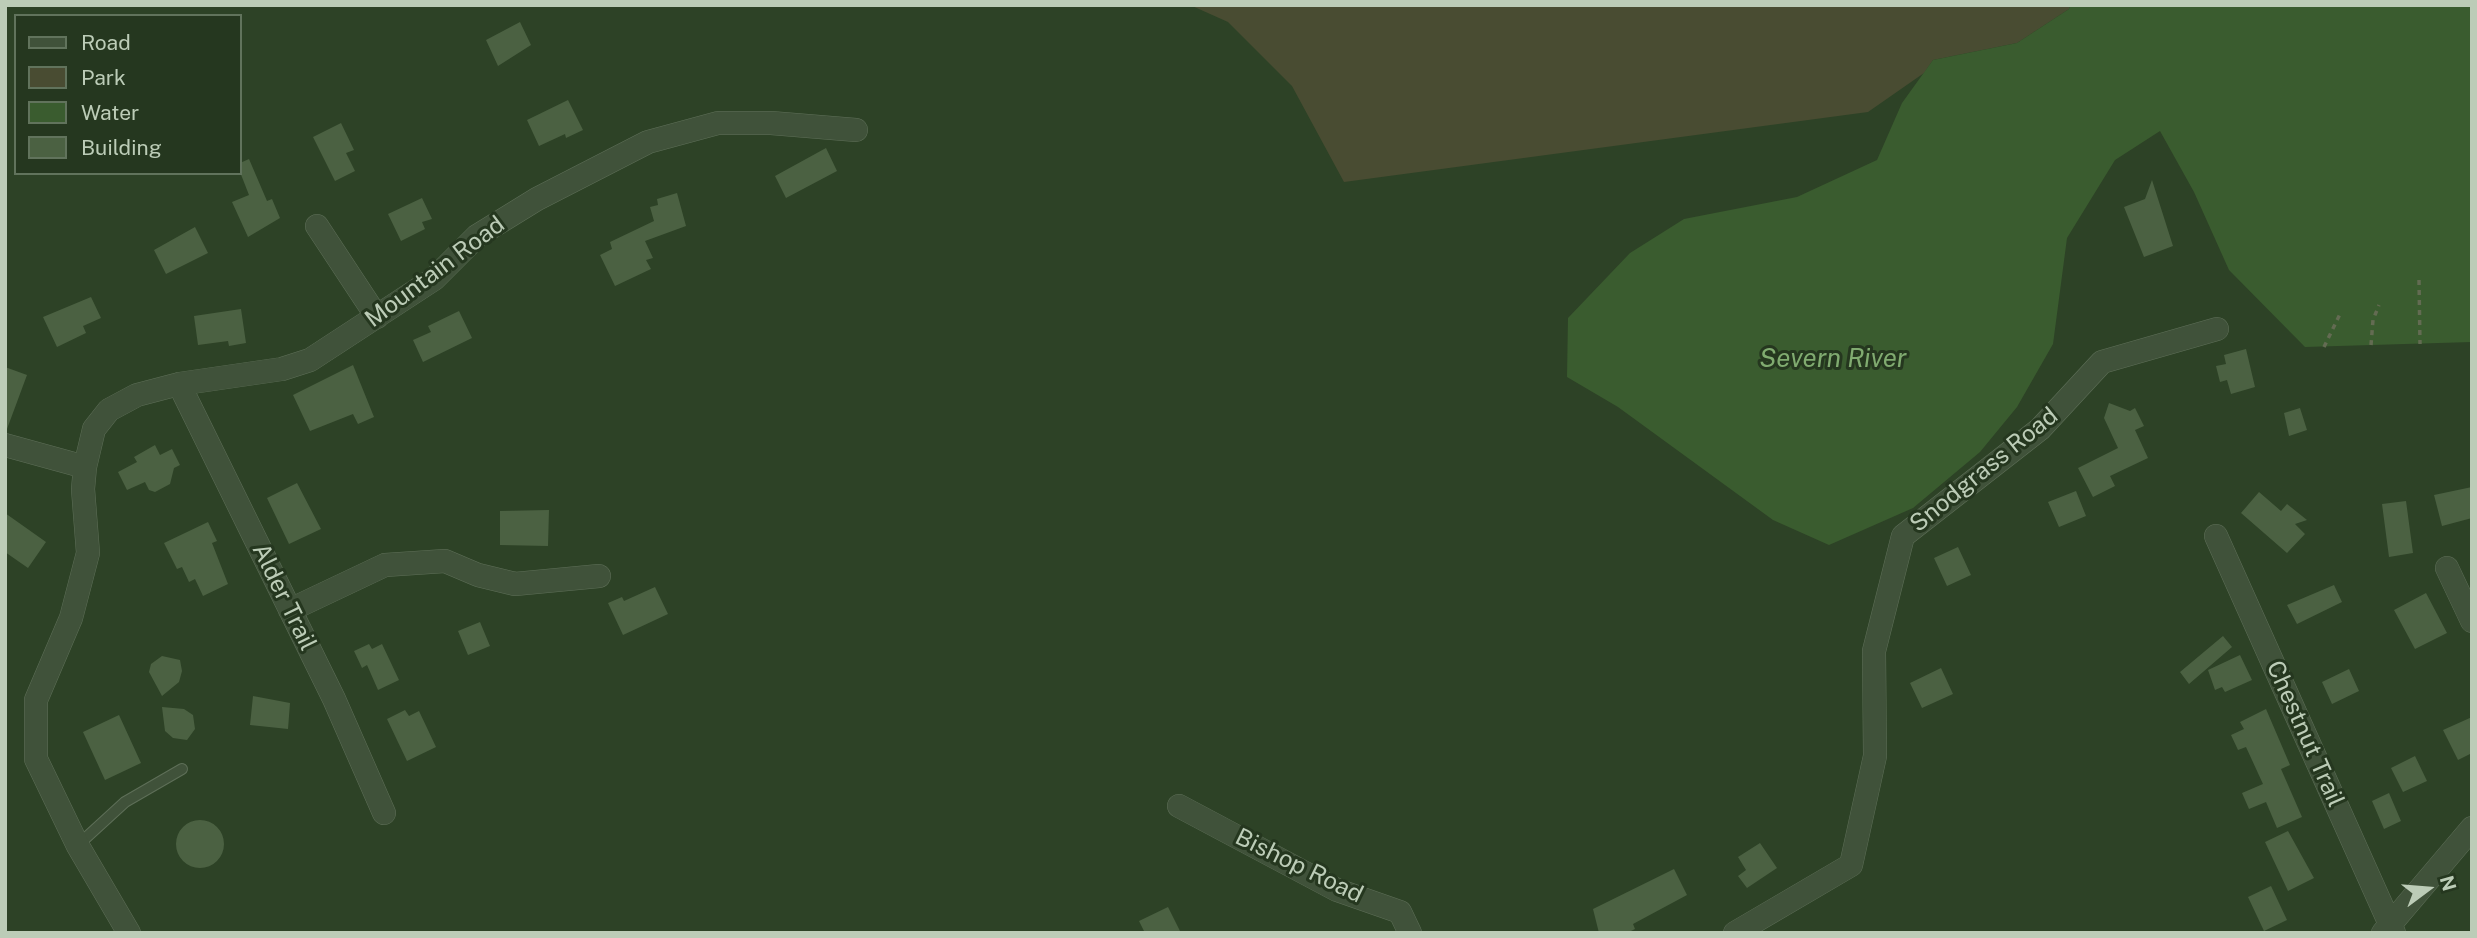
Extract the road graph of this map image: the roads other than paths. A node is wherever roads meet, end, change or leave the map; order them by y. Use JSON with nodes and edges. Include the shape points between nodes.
{"nodes":[{"id":1,"x":856,"y":130,"type":"dead end"},
{"id":2,"x":317,"y":226,"type":"dead end"},
{"id":3,"x":377,"y":317,"type":"junction"},
{"id":4,"x":2217,"y":329,"type":"dead end"},
{"id":5,"x":179,"y":384,"type":"junction"},
{"id":6,"x":5,"y":444,"type":"edge"},
{"id":7,"x":85,"y":467,"type":"junction"},
{"id":8,"x":2216,"y":536,"type":"dead end"},
{"id":9,"x":2447,"y":568,"type":"dead end"},
{"id":10,"x":599,"y":576,"type":"dead end"},
{"id":11,"x":290,"y":610,"type":"junction"},
{"id":12,"x":2472,"y":621,"type":"edge"},
{"id":13,"x":182,"y":769,"type":"dead end"},
{"id":14,"x":1179,"y":806,"type":"dead end"},
{"id":15,"x":383,"y":813,"type":"dead end"},
{"id":16,"x":2472,"y":828,"type":"edge"},
{"id":17,"x":78,"y":846,"type":"junction"},
{"id":18,"x":2389,"y":930,"type":"edge"},
{"id":19,"x":129,"y":933,"type":"edge"},
{"id":20,"x":1410,"y":933,"type":"edge"},
{"id":21,"x":1735,"y":933,"type":"edge"}],
"edges":[{"from":1,"to":3,"type":"street","name":"Mountain Road","via":[[718,123],[648,142],[537,198],[477,236],[433,279]]},
{"from":2,"to":3,"type":"street"},
{"from":3,"to":5,"type":"street","name":"Mountain Road","via":[[310,360],[282,369]]},
{"from":4,"to":21,"type":"street","name":"Snodgrass Road","via":[[2102,362],[2040,429],[1903,536],[1874,651],[1875,756],[1852,865]]},
{"from":5,"to":7,"type":"street","name":"Mountain Road","via":[[109,410],[94,429]]},
{"from":5,"to":11,"type":"street","name":"Alder Trail"},
{"from":6,"to":7,"type":"street"},
{"from":7,"to":17,"type":"street","name":"Mountain Road","via":[[88,553],[71,618],[36,700],[36,759]]},
{"from":8,"to":18,"type":"street","name":"Chestnut Trail"},
{"from":9,"to":12,"type":"street"},
{"from":10,"to":11,"type":"street","via":[[515,583],[445,561],[385,565]]},
{"from":11,"to":15,"type":"street","name":"Alder Trail"},
{"from":13,"to":17,"type":"lane","via":[[125,802]]},
{"from":14,"to":20,"type":"street","name":"Bishop Road","via":[[1336,890],[1400,912]]},
{"from":16,"to":18,"type":"street"},
{"from":17,"to":19,"type":"street","name":"Mountain Road"}]}
